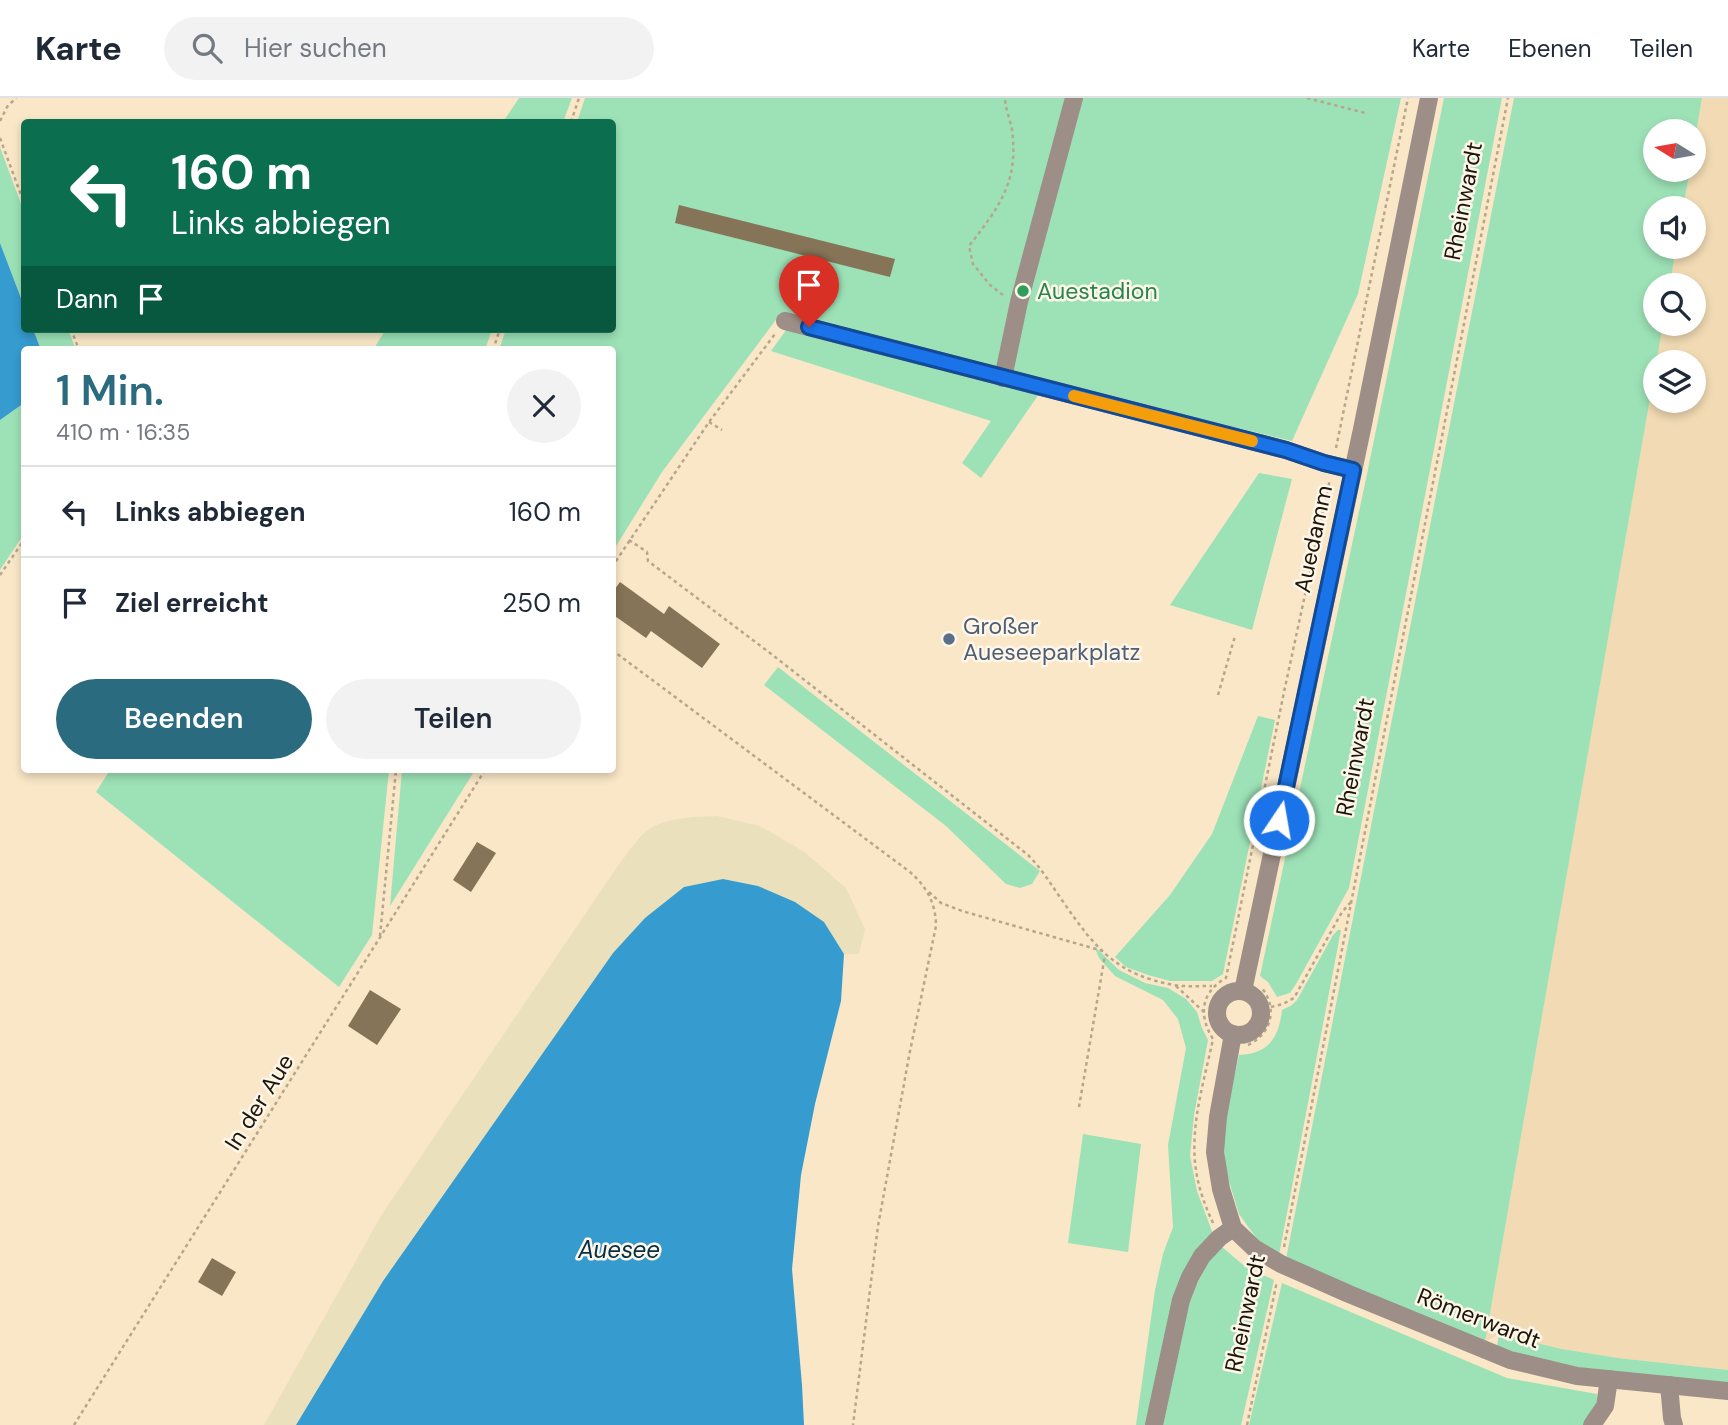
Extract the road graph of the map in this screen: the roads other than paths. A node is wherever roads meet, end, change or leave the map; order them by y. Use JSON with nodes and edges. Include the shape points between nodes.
{"nodes":[{"id":1,"x":1074,"y":98,"type":"edge"},
{"id":2,"x":1429,"y":98,"type":"edge"},
{"id":3,"x":785,"y":321,"type":"road end"},
{"id":4,"x":1003,"y":378,"type":"junction"},
{"id":5,"x":1353,"y":470,"type":"junction"},
{"id":6,"x":1245,"y":984,"type":"junction"},
{"id":7,"x":1232,"y":1041,"type":"junction"},
{"id":8,"x":1226,"y":1233,"type":"junction"},
{"id":9,"x":1609,"y":1379,"type":"junction"},
{"id":10,"x":1669,"y":1385,"type":"junction"},
{"id":11,"x":1728,"y":1391,"type":"edge"},
{"id":12,"x":1154,"y":1425,"type":"edge"},
{"id":13,"x":1592,"y":1425,"type":"edge"},
{"id":14,"x":1674,"y":1425,"type":"edge"}],
"edges":[{"from":1,"to":4,"type":"street"},
{"from":2,"to":5,"type":"street","name":"Auedamm"},
{"from":3,"to":4,"type":"street"},
{"from":4,"to":5,"type":"street"},
{"from":5,"to":6,"type":"street","name":"Auedamm"},
{"from":6,"to":7,"type":"street","via":[[1225,995],[1216,1012]]},
{"from":6,"to":7,"type":"street","via":[[1260,1006],[1261,1018],[1255,1028]]},
{"from":7,"to":8,"type":"street","via":[[1215,1152]]},
{"from":8,"to":9,"type":"street","name":"Römerwardt","via":[[1281,1264],[1510,1360]]},
{"from":8,"to":12,"type":"street","name":"Rheinwardt","via":[[1202,1255],[1181,1300]]},
{"from":9,"to":10,"type":"street","name":"Römerwardt"},
{"from":9,"to":13,"type":"street","via":[[1605,1406]]},
{"from":10,"to":11,"type":"street","name":"Römerwardt"},
{"from":10,"to":14,"type":"street"}]}
